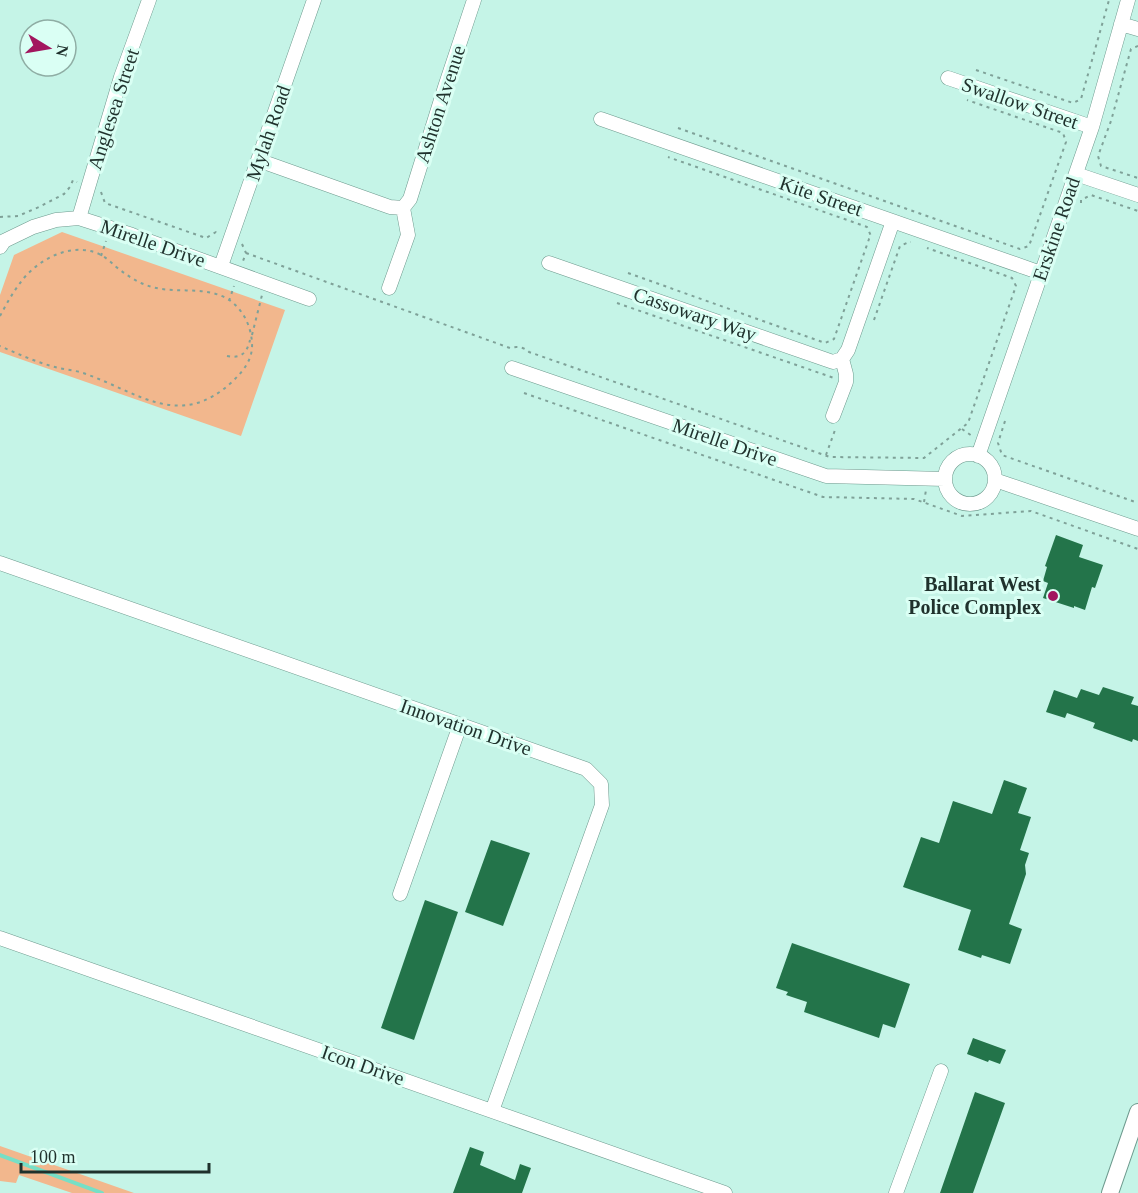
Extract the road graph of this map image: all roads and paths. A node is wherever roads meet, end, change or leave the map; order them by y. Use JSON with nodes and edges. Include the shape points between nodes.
{"nodes":[{"id":1,"x":149,"y":0,"type":"edge"},
{"id":2,"x":314,"y":0,"type":"edge"},
{"id":3,"x":474,"y":0,"type":"edge"},
{"id":4,"x":1109,"y":0,"type":"edge"},
{"id":5,"x":1128,"y":0,"type":"edge"},
{"id":6,"x":1121,"y":24,"type":"junction"},
{"id":7,"x":1138,"y":29,"type":"edge"},
{"id":8,"x":1138,"y":46,"type":"edge"},
{"id":9,"x":976,"y":70,"type":"dead end"},
{"id":10,"x":948,"y":78,"type":"dead end"},
{"id":11,"x":968,"y":100,"type":"dead end"},
{"id":12,"x":601,"y":119,"type":"dead end"},
{"id":13,"x":1092,"y":127,"type":"junction"},
{"id":14,"x":678,"y":128,"type":"dead end"},
{"id":15,"x":668,"y":158,"type":"dead end"},
{"id":16,"x":258,"y":160,"type":"junction"},
{"id":17,"x":1076,"y":174,"type":"junction"},
{"id":18,"x":1138,"y":178,"type":"edge"},
{"id":19,"x":88,"y":186,"type":"junction"},
{"id":20,"x":1138,"y":195,"type":"edge"},
{"id":21,"x":403,"y":208,"type":"junction"},
{"id":22,"x":1078,"y":211,"type":"dead end"},
{"id":23,"x":1138,"y":211,"type":"edge"},
{"id":24,"x":0,"y":217,"type":"edge"},
{"id":25,"x":79,"y":218,"type":"junction"},
{"id":26,"x":893,"y":221,"type":"junction"},
{"id":27,"x":231,"y":238,"type":"junction"},
{"id":28,"x":0,"y":247,"type":"edge"},
{"id":29,"x":549,"y":263,"type":"dead end"},
{"id":30,"x":221,"y":266,"type":"junction"},
{"id":31,"x":628,"y":273,"type":"dead end"},
{"id":32,"x":1041,"y":273,"type":"junction"},
{"id":33,"x":389,"y":288,"type":"dead end"},
{"id":34,"x":262,"y":295,"type":"dead end"},
{"id":35,"x":309,"y":299,"type":"dead end"},
{"id":36,"x":617,"y":303,"type":"dead end"},
{"id":37,"x":0,"y":316,"type":"edge"},
{"id":38,"x":871,"y":328,"type":"dead end"},
{"id":39,"x":251,"y":338,"type":"junction"},
{"id":40,"x":0,"y":346,"type":"edge"},
{"id":41,"x":227,"y":356,"type":"dead end"},
{"id":42,"x":842,"y":359,"type":"junction"},
{"id":43,"x":512,"y":368,"type":"dead end"},
{"id":44,"x":846,"y":382,"type":"junction"},
{"id":45,"x":835,"y":421,"type":"joint"},
{"id":46,"x":1005,"y":421,"type":"dead end"},
{"id":47,"x":826,"y":455,"type":"junction"},
{"id":48,"x":978,"y":456,"type":"junction"},
{"id":49,"x":945,"y":479,"type":"junction"},
{"id":50,"x":995,"y":480,"type":"junction"},
{"id":51,"x":1138,"y":503,"type":"edge"},
{"id":52,"x":1138,"y":529,"type":"edge"},
{"id":53,"x":0,"y":563,"type":"edge"},
{"id":54,"x":460,"y":725,"type":"junction"},
{"id":55,"x":400,"y":894,"type":"dead end"},
{"id":56,"x":0,"y":938,"type":"edge"},
{"id":57,"x":941,"y":1071,"type":"dead end"},
{"id":58,"x":492,"y":1111,"type":"junction"},
{"id":59,"x":1138,"y":1112,"type":"edge"},
{"id":60,"x":725,"y":1193,"type":"edge"},
{"id":61,"x":896,"y":1193,"type":"edge"},
{"id":62,"x":1110,"y":1193,"type":"edge"}],
"edges":[{"from":1,"to":19,"type":"street","name":"Anglesea Street"},
{"from":2,"to":16,"type":"street","name":"Mylah Road"},
{"from":3,"to":21,"type":"street","name":"Ashton Avenue","via":[[410,199]]},
{"from":4,"to":9,"type":"path","via":[[1081,99],[1073,103]]},
{"from":5,"to":6,"type":"street","name":"Erskine Road"},
{"from":6,"to":7,"type":"street"},
{"from":6,"to":13,"type":"street","name":"Erskine Road"},
{"from":8,"to":18,"type":"path","via":[[1131,49],[1098,156],[1101,166]]},
{"from":10,"to":13,"type":"street","name":"Swallow Street"},
{"from":11,"to":14,"type":"path","via":[[1063,133],[1066,142],[1029,246],[1020,249]]},
{"from":12,"to":26,"type":"street","name":"Kite Street"},
{"from":13,"to":17,"type":"street","name":"Erskine Road"},
{"from":15,"to":31,"type":"path","via":[[867,227],[869,239],[834,339],[825,342]]},
{"from":16,"to":21,"type":"street","via":[[390,207]]},
{"from":16,"to":27,"type":"street","name":"Mylah Road"},
{"from":17,"to":20,"type":"street"},
{"from":17,"to":32,"type":"street","name":"Erskine Road"},
{"from":19,"to":24,"type":"path","via":[[73,180],[64,194],[39,207],[18,216]]},
{"from":19,"to":25,"type":"street","name":"Anglesea Street"},
{"from":19,"to":27,"type":"path","via":[[100,191],[105,203],[124,210],[206,238],[216,232]]},
{"from":21,"to":33,"type":"street","via":[[408,235]]},
{"from":22,"to":23,"type":"path","via":[[1082,200],[1091,195]]},
{"from":25,"to":28,"type":"street","name":"Mirelle Drive","via":[[33,226]]},
{"from":25,"to":30,"type":"street","name":"Mirelle Drive"},
{"from":26,"to":32,"type":"street","name":"Kite Street"},
{"from":26,"to":42,"type":"street"},
{"from":27,"to":30,"type":"street","name":"Mylah Road"},
{"from":27,"to":47,"type":"path","via":[[241,241],[246,253]]},
{"from":29,"to":42,"type":"street","name":"Cassowary Way","via":[[829,361]]},
{"from":30,"to":35,"type":"street","name":"Mirelle Drive"},
{"from":32,"to":48,"type":"street","name":"Erskine Road"},
{"from":34,"to":39,"type":"path"},
{"from":36,"to":44,"type":"path"},
{"from":37,"to":39,"type":"path","via":[[16,288],[38,265],[68,251],[82,250],[97,253],[148,286],[226,298],[241,311]]},
{"from":38,"to":47,"type":"path","via":[[900,246],[909,242],[1012,278],[1016,286],[968,423],[924,458]]},
{"from":39,"to":40,"type":"path","via":[[248,363],[220,393],[204,401],[175,405],[146,400],[85,374]]},
{"from":39,"to":41,"type":"path","via":[[241,356]]},
{"from":42,"to":44,"type":"street"},
{"from":43,"to":49,"type":"street","name":"Mirelle Drive","via":[[826,476]]},
{"from":44,"to":45,"type":"street"},
{"from":45,"to":47,"type":"path"},
{"from":46,"to":51,"type":"path","via":[[998,443],[1002,455]]},
{"from":48,"to":49,"type":"street","via":[[970,454],[955,459]]},
{"from":48,"to":50,"type":"street","via":[[990,465]]},
{"from":49,"to":50,"type":"street","via":[[951,496],[966,504],[989,496]]},
{"from":50,"to":52,"type":"street"},
{"from":53,"to":54,"type":"street","name":"Innovation Drive"},
{"from":54,"to":55,"type":"street"},
{"from":54,"to":58,"type":"street","name":"Innovation Drive","via":[[586,769],[601,784],[602,805]]},
{"from":56,"to":58,"type":"street","name":"Icon Drive"},
{"from":57,"to":61,"type":"street"},
{"from":58,"to":60,"type":"street","name":"Icon Drive"},
{"from":59,"to":62,"type":"main road"}]}
